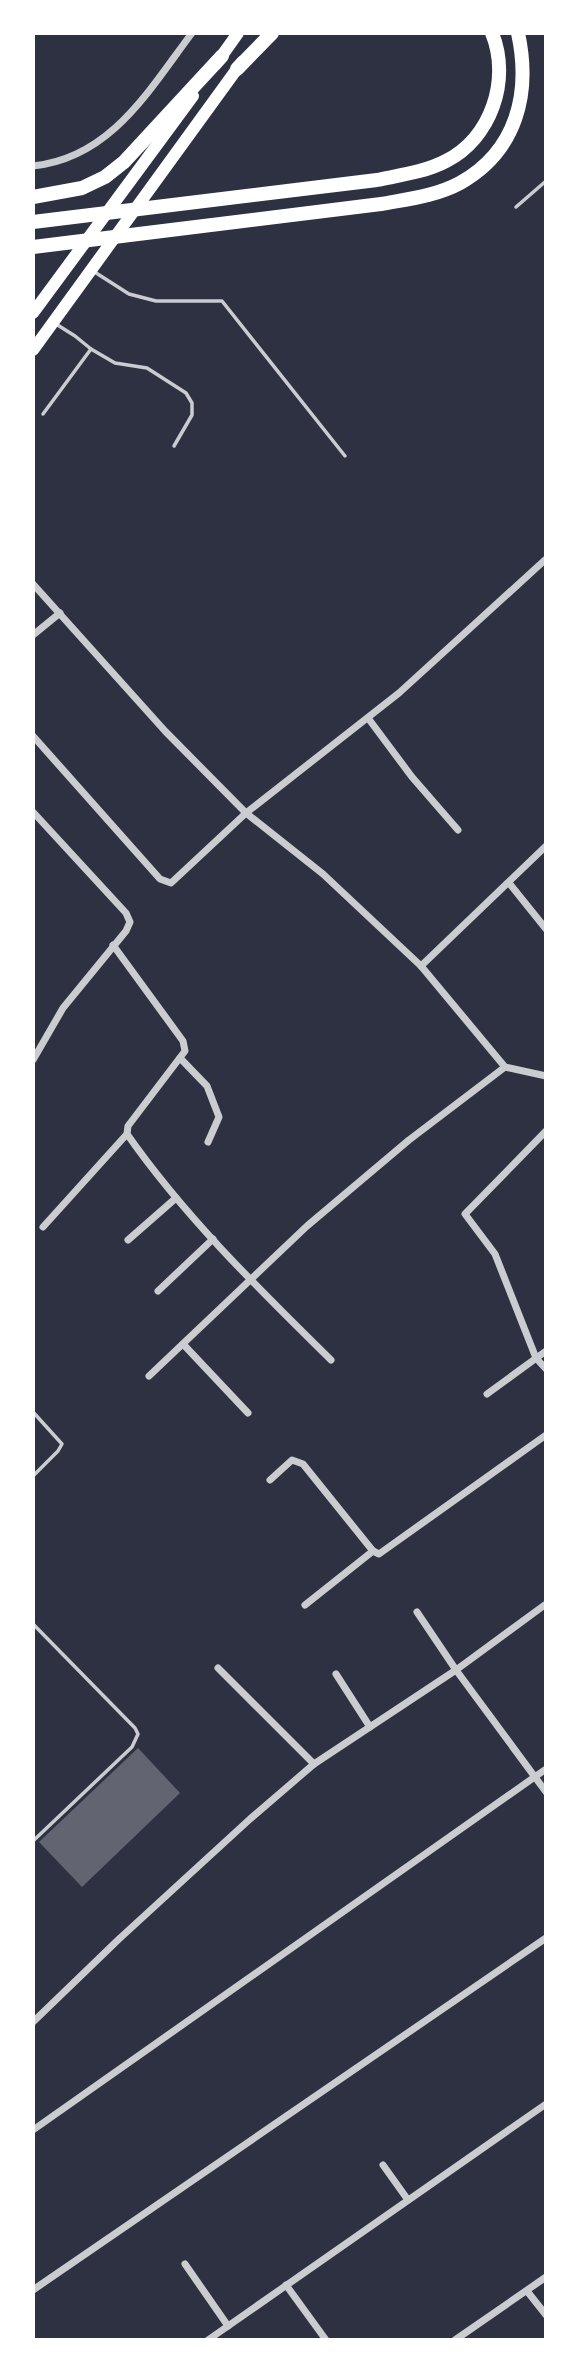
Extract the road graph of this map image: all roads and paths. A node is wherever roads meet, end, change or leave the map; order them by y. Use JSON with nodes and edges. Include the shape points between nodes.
{"nodes":[{"id":1,"x":192,"y":33,"type":"edge"},
{"id":2,"x":238,"y":33,"type":"edge"},
{"id":3,"x":262,"y":33,"type":"edge"},
{"id":4,"x":272,"y":33,"type":"edge"},
{"id":5,"x":492,"y":33,"type":"edge"},
{"id":6,"x":518,"y":33,"type":"edge"},
{"id":7,"x":222,"y":55,"type":"junction"},
{"id":8,"x":237,"y":69,"type":"junction"},
{"id":9,"x":33,"y":166,"type":"edge"},
{"id":10,"x":546,"y":181,"type":"edge"},
{"id":11,"x":33,"y":197,"type":"edge"},
{"id":12,"x":516,"y":207,"type":"dead end"},
{"id":13,"x":33,"y":222,"type":"edge"},
{"id":14,"x":39,"y":246,"type":"edge"},
{"id":15,"x":91,"y":270,"type":"junction"},
{"id":16,"x":33,"y":313,"type":"edge"},
{"id":17,"x":53,"y":323,"type":"junction"},
{"id":18,"x":91,"y":349,"type":"junction"},
{"id":19,"x":33,"y":350,"type":"edge"},
{"id":20,"x":43,"y":414,"type":"dead end"},
{"id":21,"x":174,"y":446,"type":"dead end"},
{"id":22,"x":345,"y":456,"type":"dead end"},
{"id":23,"x":546,"y":559,"type":"edge"},
{"id":24,"x":33,"y":584,"type":"edge"},
{"id":25,"x":60,"y":613,"type":"junction"},
{"id":26,"x":33,"y":635,"type":"edge"},
{"id":27,"x":368,"y":719,"type":"junction"},
{"id":28,"x":33,"y":736,"type":"edge"},
{"id":29,"x":33,"y":812,"type":"edge"},
{"id":30,"x":246,"y":813,"type":"junction"},
{"id":31,"x":458,"y":830,"type":"dead end"},
{"id":32,"x":546,"y":846,"type":"edge"},
{"id":33,"x":509,"y":883,"type":"junction"},
{"id":34,"x":546,"y":929,"type":"edge"},
{"id":35,"x":114,"y":945,"type":"junction"},
{"id":36,"x":421,"y":966,"type":"junction"},
{"id":37,"x":180,"y":1058,"type":"junction"},
{"id":38,"x":33,"y":1060,"type":"edge"},
{"id":39,"x":505,"y":1068,"type":"junction"},
{"id":40,"x":545,"y":1076,"type":"edge"},
{"id":41,"x":546,"y":1131,"type":"edge"},
{"id":42,"x":127,"y":1134,"type":"junction"},
{"id":43,"x":208,"y":1142,"type":"dead end"},
{"id":44,"x":176,"y":1198,"type":"junction"},
{"id":45,"x":43,"y":1227,"type":"dead end"},
{"id":46,"x":214,"y":1239,"type":"junction"},
{"id":47,"x":128,"y":1240,"type":"dead end"},
{"id":48,"x":250,"y":1280,"type":"junction"},
{"id":49,"x":158,"y":1291,"type":"dead end"},
{"id":50,"x":183,"y":1345,"type":"junction"},
{"id":51,"x":546,"y":1351,"type":"edge"},
{"id":52,"x":536,"y":1358,"type":"junction"},
{"id":53,"x":331,"y":1360,"type":"dead end"},
{"id":54,"x":546,"y":1369,"type":"edge"},
{"id":55,"x":149,"y":1376,"type":"dead end"},
{"id":56,"x":487,"y":1394,"type":"dead end"},
{"id":57,"x":33,"y":1412,"type":"edge"},
{"id":58,"x":248,"y":1413,"type":"dead end"},
{"id":59,"x":546,"y":1435,"type":"edge"},
{"id":60,"x":33,"y":1476,"type":"edge"},
{"id":61,"x":270,"y":1480,"type":"dead end"},
{"id":62,"x":373,"y":1551,"type":"junction"},
{"id":63,"x":546,"y":1604,"type":"edge"},
{"id":64,"x":305,"y":1605,"type":"dead end"},
{"id":65,"x":417,"y":1612,"type":"dead end"},
{"id":66,"x":33,"y":1624,"type":"edge"},
{"id":67,"x":218,"y":1668,"type":"dead end"},
{"id":68,"x":456,"y":1670,"type":"junction"},
{"id":69,"x":336,"y":1674,"type":"dead end"},
{"id":70,"x":370,"y":1727,"type":"junction"},
{"id":71,"x":314,"y":1764,"type":"junction"},
{"id":72,"x":546,"y":1769,"type":"edge"},
{"id":73,"x":534,"y":1777,"type":"junction"},
{"id":74,"x":546,"y":1792,"type":"edge"},
{"id":75,"x":33,"y":1841,"type":"edge"},
{"id":76,"x":546,"y":1938,"type":"edge"},
{"id":77,"x":33,"y":2022,"type":"edge"},
{"id":78,"x":546,"y":2104,"type":"edge"},
{"id":79,"x":33,"y":2130,"type":"edge"},
{"id":80,"x":383,"y":2165,"type":"dead end"},
{"id":81,"x":408,"y":2200,"type":"junction"},
{"id":82,"x":185,"y":2264,"type":"dead end"},
{"id":83,"x":546,"y":2277,"type":"edge"},
{"id":84,"x":286,"y":2285,"type":"junction"},
{"id":85,"x":33,"y":2290,"type":"edge"},
{"id":86,"x":527,"y":2291,"type":"junction"},
{"id":87,"x":546,"y":2315,"type":"edge"},
{"id":88,"x":228,"y":2326,"type":"junction"},
{"id":89,"x":208,"y":2340,"type":"edge"},
{"id":90,"x":326,"y":2340,"type":"edge"},
{"id":91,"x":455,"y":2340,"type":"edge"}],
"edges":[{"from":1,"to":9,"type":"street","via":[[130,115],[105,139],[77,155]]},
{"from":2,"to":7,"type":"highway"},
{"from":3,"to":8,"type":"highway"},
{"from":4,"to":8,"type":"highway"},
{"from":5,"to":13,"type":"highway","via":[[498,83],[486,125],[448,160],[419,172]]},
{"from":6,"to":14,"type":"highway","via":[[523,55],[519,110],[507,138],[486,163],[460,183],[427,196],[381,204]]},
{"from":7,"to":11,"type":"highway","via":[[105,177],[82,188]]},
{"from":7,"to":16,"type":"highway"},
{"from":8,"to":15,"type":"highway"},
{"from":10,"to":12,"type":"lane"},
{"from":15,"to":17,"type":"highway"},
{"from":15,"to":22,"type":"lane","via":[[130,294],[156,301],[222,301]]},
{"from":17,"to":18,"type":"lane"},
{"from":17,"to":19,"type":"highway"},
{"from":18,"to":20,"type":"lane"},
{"from":18,"to":21,"type":"lane","via":[[115,363],[147,368],[186,393],[192,415]]},
{"from":23,"to":27,"type":"street"},
{"from":24,"to":25,"type":"street"},
{"from":25,"to":26,"type":"street"},
{"from":25,"to":30,"type":"street"},
{"from":27,"to":30,"type":"street"},
{"from":27,"to":31,"type":"street"},
{"from":28,"to":30,"type":"street","via":[[165,883],[171,883]]},
{"from":29,"to":35,"type":"street","via":[[126,913],[130,922]]},
{"from":30,"to":36,"type":"street","via":[[323,874]]},
{"from":32,"to":33,"type":"street"},
{"from":33,"to":34,"type":"street"},
{"from":33,"to":36,"type":"street"},
{"from":35,"to":37,"type":"street","via":[[183,1041],[185,1051]]},
{"from":35,"to":38,"type":"street","via":[[63,1008]]},
{"from":36,"to":39,"type":"street"},
{"from":37,"to":42,"type":"street","via":[[128,1126]]},
{"from":37,"to":43,"type":"street","via":[[207,1086],[219,1117]]},
{"from":39,"to":40,"type":"street"},
{"from":39,"to":48,"type":"street","via":[[409,1140]]},
{"from":41,"to":52,"type":"street","via":[[465,1214],[495,1254]]},
{"from":42,"to":44,"type":"street"},
{"from":42,"to":45,"type":"street"},
{"from":44,"to":46,"type":"street"},
{"from":44,"to":47,"type":"street"},
{"from":46,"to":48,"type":"street"},
{"from":46,"to":49,"type":"street"},
{"from":48,"to":50,"type":"street"},
{"from":48,"to":53,"type":"street"},
{"from":50,"to":55,"type":"street"},
{"from":50,"to":58,"type":"street"},
{"from":51,"to":52,"type":"street"},
{"from":52,"to":54,"type":"street"},
{"from":52,"to":56,"type":"street"},
{"from":57,"to":60,"type":"lane","via":[[62,1444]]},
{"from":59,"to":62,"type":"street","via":[[379,1554]]},
{"from":61,"to":62,"type":"street","via":[[292,1460],[303,1464]]},
{"from":62,"to":64,"type":"street"},
{"from":63,"to":68,"type":"street"},
{"from":65,"to":68,"type":"street"},
{"from":66,"to":75,"type":"lane","via":[[138,1734],[132,1746]]},
{"from":67,"to":71,"type":"street"},
{"from":68,"to":70,"type":"street"},
{"from":68,"to":73,"type":"street"},
{"from":69,"to":70,"type":"street"},
{"from":70,"to":71,"type":"street"},
{"from":71,"to":77,"type":"street"},
{"from":72,"to":73,"type":"street"},
{"from":73,"to":74,"type":"street"},
{"from":73,"to":79,"type":"street"},
{"from":76,"to":85,"type":"street"},
{"from":78,"to":81,"type":"street"},
{"from":80,"to":81,"type":"street"},
{"from":81,"to":84,"type":"street"},
{"from":82,"to":88,"type":"street"},
{"from":83,"to":86,"type":"street"},
{"from":84,"to":88,"type":"street"},
{"from":84,"to":90,"type":"street"},
{"from":86,"to":87,"type":"street"},
{"from":86,"to":91,"type":"street"},
{"from":88,"to":89,"type":"street"}]}
